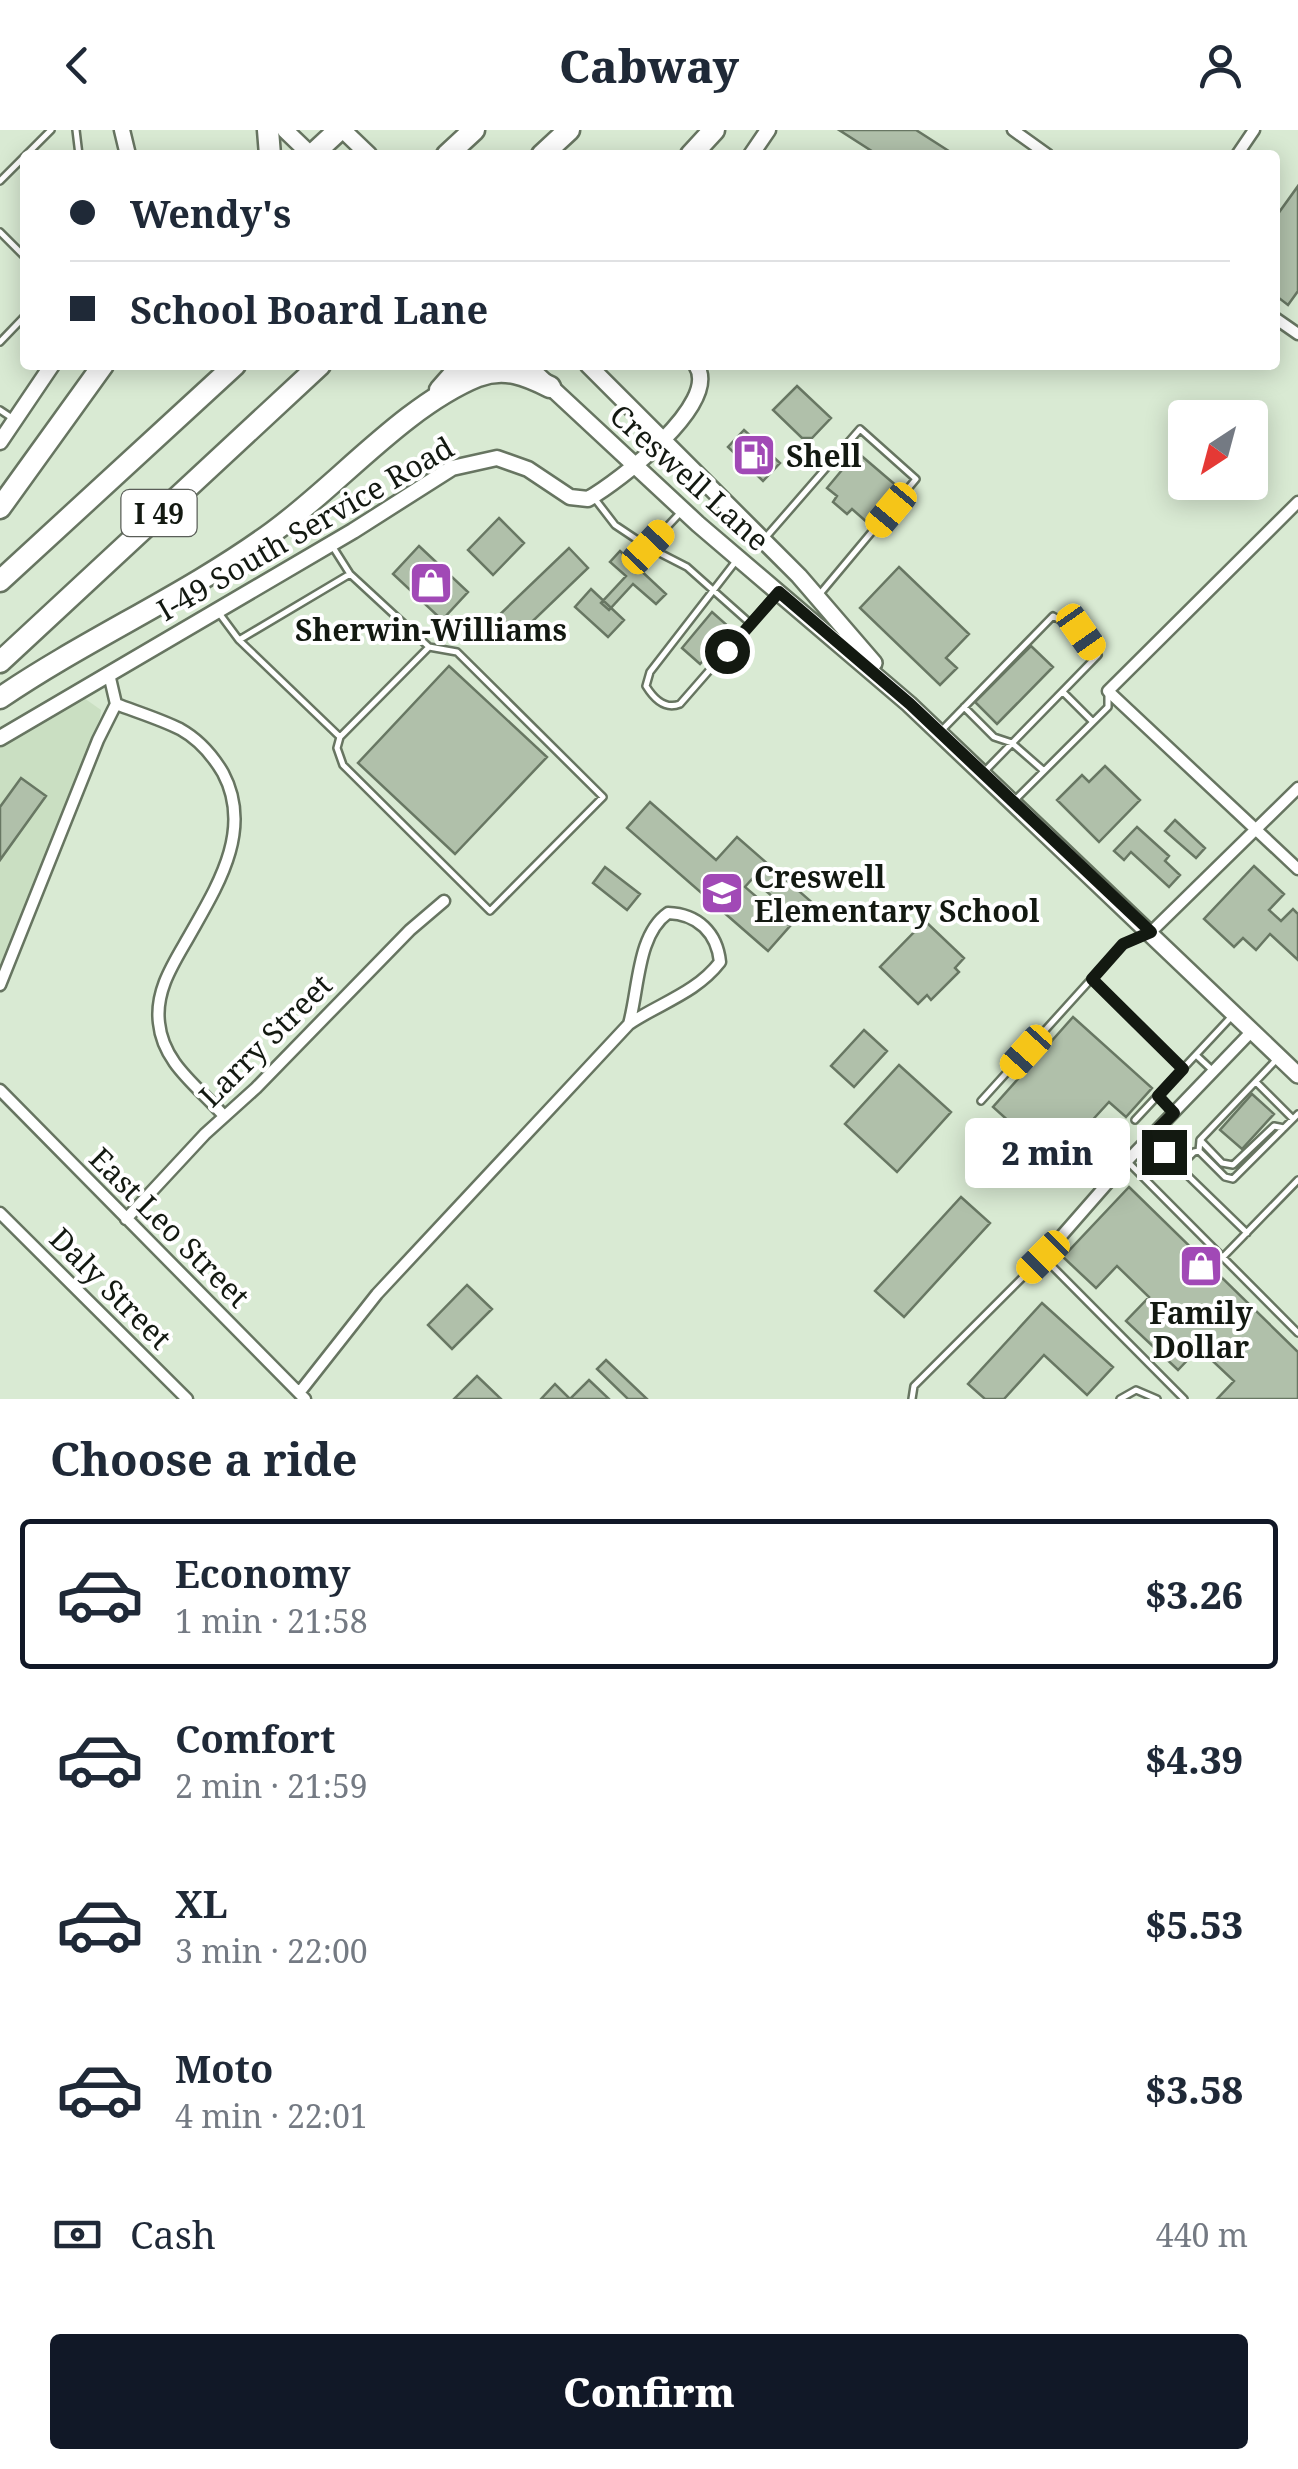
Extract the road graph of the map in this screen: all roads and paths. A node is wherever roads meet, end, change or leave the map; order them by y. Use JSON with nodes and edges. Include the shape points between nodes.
{"nodes":[{"id":1,"x":51,"y":130,"type":"edge"},
{"id":2,"x":285,"y":130,"type":"edge"},
{"id":3,"x":341,"y":130,"type":"edge"},
{"id":4,"x":569,"y":130,"type":"edge"},
{"id":5,"x":714,"y":130,"type":"edge"},
{"id":6,"x":1013,"y":130,"type":"edge"},
{"id":7,"x":32,"y":150,"type":"edge"},
{"id":8,"x":307,"y":150,"type":"edge"},
{"id":9,"x":318,"y":150,"type":"edge"},
{"id":10,"x":363,"y":150,"type":"edge"},
{"id":11,"x":547,"y":150,"type":"edge"},
{"id":12,"x":696,"y":150,"type":"edge"},
{"id":13,"x":1041,"y":150,"type":"edge"},
{"id":14,"x":20,"y":162,"type":"edge"},
{"id":15,"x":0,"y":181,"type":"edge"},
{"id":16,"x":0,"y":232,"type":"edge"},
{"id":17,"x":20,"y":252,"type":"edge"},
{"id":18,"x":20,"y":321,"type":"edge"},
{"id":19,"x":0,"y":342,"type":"edge"},
{"id":20,"x":49,"y":370,"type":"edge"},
{"id":21,"x":100,"y":370,"type":"edge"},
{"id":22,"x":231,"y":370,"type":"edge"},
{"id":23,"x":315,"y":370,"type":"edge"},
{"id":24,"x":457,"y":370,"type":"edge"},
{"id":25,"x":533,"y":370,"type":"edge"},
{"id":26,"x":593,"y":370,"type":"edge"},
{"id":27,"x":700,"y":370,"type":"edge"},
{"id":28,"x":550,"y":387,"type":"junction"},
{"id":29,"x":437,"y":396,"type":"junction"},
{"id":30,"x":0,"y":410,"type":"edge"},
{"id":31,"x":15,"y":420,"type":"junction"},
{"id":32,"x":662,"y":438,"type":"junction"},
{"id":33,"x":0,"y":442,"type":"edge"},
{"id":34,"x":633,"y":464,"type":"junction"},
{"id":35,"x":593,"y":496,"type":"junction"},
{"id":36,"x":1298,"y":502,"type":"edge"},
{"id":37,"x":0,"y":508,"type":"edge"},
{"id":38,"x":682,"y":510,"type":"junction"},
{"id":39,"x":763,"y":540,"type":"junction"},
{"id":40,"x":331,"y":544,"type":"junction"},
{"id":41,"x":648,"y":547,"type":"junction"},
{"id":42,"x":738,"y":558,"type":"junction"},
{"id":43,"x":350,"y":574,"type":"junction"},
{"id":44,"x":0,"y":581,"type":"edge"},
{"id":45,"x":713,"y":591,"type":"junction"},
{"id":46,"x":779,"y":592,"type":"junction"},
{"id":47,"x":817,"y":597,"type":"junction"},
{"id":48,"x":217,"y":610,"type":"junction"},
{"id":49,"x":751,"y":624,"type":"junction"},
{"id":50,"x":238,"y":640,"type":"junction"},
{"id":51,"x":428,"y":647,"type":"junction"},
{"id":52,"x":0,"y":662,"type":"edge"},
{"id":53,"x":110,"y":674,"type":"junction"},
{"id":54,"x":1108,"y":691,"type":"junction"},
{"id":55,"x":1063,"y":692,"type":"junction"},
{"id":56,"x":0,"y":698,"type":"edge"},
{"id":57,"x":116,"y":704,"type":"junction"},
{"id":58,"x":910,"y":704,"type":"junction"},
{"id":59,"x":964,"y":706,"type":"junction"},
{"id":60,"x":1093,"y":722,"type":"junction"},
{"id":61,"x":939,"y":732,"type":"junction"},
{"id":62,"x":0,"y":738,"type":"edge"},
{"id":63,"x":340,"y":738,"type":"junction"},
{"id":64,"x":1012,"y":744,"type":"junction"},
{"id":65,"x":1044,"y":771,"type":"junction"},
{"id":66,"x":983,"y":773,"type":"junction"},
{"id":67,"x":1298,"y":788,"type":"edge"},
{"id":68,"x":1013,"y":802,"type":"junction"},
{"id":69,"x":1257,"y":830,"type":"junction"},
{"id":70,"x":1298,"y":869,"type":"edge"},
{"id":71,"x":444,"y":900,"type":"dead end"},
{"id":72,"x":1151,"y":932,"type":"junction"},
{"id":73,"x":1092,"y":979,"type":"junction"},
{"id":74,"x":0,"y":985,"type":"edge"},
{"id":75,"x":1234,"y":1014,"type":"junction"},
{"id":76,"x":629,"y":1024,"type":"junction"},
{"id":77,"x":1252,"y":1031,"type":"junction"},
{"id":78,"x":1196,"y":1055,"type":"junction"},
{"id":79,"x":1279,"y":1056,"type":"junction"},
{"id":80,"x":1183,"y":1069,"type":"junction"},
{"id":81,"x":1214,"y":1072,"type":"junction"},
{"id":82,"x":1298,"y":1075,"type":"edge"},
{"id":83,"x":1255,"y":1081,"type":"junction"},
{"id":84,"x":0,"y":1090,"type":"edge"},
{"id":85,"x":1158,"y":1096,"type":"junction"},
{"id":86,"x":981,"y":1101,"type":"dead end"},
{"id":87,"x":1174,"y":1113,"type":"junction"},
{"id":88,"x":224,"y":1116,"type":"junction"},
{"id":89,"x":1296,"y":1116,"type":"edge"},
{"id":90,"x":1135,"y":1120,"type":"dead end"},
{"id":91,"x":1284,"y":1128,"type":"junction"},
{"id":92,"x":1149,"y":1138,"type":"junction"},
{"id":93,"x":1200,"y":1140,"type":"junction"},
{"id":94,"x":1199,"y":1151,"type":"junction"},
{"id":95,"x":1127,"y":1161,"type":"junction"},
{"id":96,"x":1179,"y":1167,"type":"junction"},
{"id":97,"x":1298,"y":1180,"type":"edge"},
{"id":98,"x":0,"y":1213,"type":"edge"},
{"id":99,"x":126,"y":1219,"type":"junction"},
{"id":100,"x":1246,"y":1233,"type":"junction"},
{"id":101,"x":1043,"y":1257,"type":"junction"},
{"id":102,"x":1223,"y":1257,"type":"junction"},
{"id":103,"x":1298,"y":1333,"type":"edge"},
{"id":104,"x":302,"y":1396,"type":"edge"},
{"id":105,"x":187,"y":1399,"type":"edge"},
{"id":106,"x":912,"y":1399,"type":"edge"},
{"id":107,"x":1120,"y":1399,"type":"edge"},
{"id":108,"x":1157,"y":1399,"type":"edge"},
{"id":109,"x":1184,"y":1399,"type":"edge"}],
"edges":[{"from":1,"to":7,"type":"lane"},
{"from":2,"to":8,"type":"main road"},
{"from":3,"to":9,"type":"highway"},
{"from":3,"to":10,"type":"main road"},
{"from":4,"to":11,"type":"highway"},
{"from":5,"to":12,"type":"highway"},
{"from":6,"to":13,"type":"street"},
{"from":14,"to":15,"type":"lane"},
{"from":16,"to":17,"type":"lane"},
{"from":18,"to":19,"type":"lane"},
{"from":20,"to":31,"type":"street"},
{"from":21,"to":37,"type":"highway"},
{"from":22,"to":44,"type":"highway","number":"I 49"},
{"from":23,"to":52,"type":"highway","number":"I 49"},
{"from":24,"to":29,"type":"highway"},
{"from":25,"to":28,"type":"main road","name":"Creswell Lane"},
{"from":26,"to":32,"type":"main road","name":"Creswell Lane"},
{"from":27,"to":32,"type":"street","via":[[694,406]]},
{"from":28,"to":29,"type":"highway","via":[[504,371]]},
{"from":28,"to":34,"type":"main road","name":"Creswell Lane"},
{"from":29,"to":56,"type":"highway","via":[[272,533]]},
{"from":30,"to":31,"type":"lane"},
{"from":31,"to":33,"type":"street"},
{"from":32,"to":34,"type":"street"},
{"from":32,"to":39,"type":"main road","name":"Creswell Lane"},
{"from":34,"to":35,"type":"street"},
{"from":34,"to":38,"type":"main road","name":"Creswell Lane"},
{"from":35,"to":40,"type":"street","name":"I-49 South Service Road","via":[[570,497],[498,458],[471,462]]},
{"from":35,"to":41,"type":"lane","via":[[615,524]]},
{"from":36,"to":54,"type":"street"},
{"from":38,"to":41,"type":"lane"},
{"from":38,"to":42,"type":"main road","name":"Creswell Lane"},
{"from":39,"to":47,"type":"main road","name":"Creswell Lane"},
{"from":39,"to":47,"type":"lane","via":[[860,430],[916,479]]},
{"from":40,"to":43,"type":"lane"},
{"from":40,"to":48,"type":"street","name":"I-49 South Service Road"},
{"from":41,"to":45,"type":"lane","via":[[687,567]]},
{"from":42,"to":45,"type":"lane"},
{"from":42,"to":46,"type":"main road","name":"Creswell Lane"},
{"from":43,"to":50,"type":"lane"},
{"from":43,"to":51,"type":"lane"},
{"from":45,"to":49,"type":"lane"},
{"from":45,"to":49,"type":"lane","via":[[650,672],[646,686],[661,703],[680,704]]},
{"from":46,"to":49,"type":"lane"},
{"from":46,"to":58,"type":"main road","name":"Creswell Lane"},
{"from":47,"to":58,"type":"main road","name":"Creswell Lane"},
{"from":48,"to":50,"type":"lane"},
{"from":48,"to":53,"type":"street","name":"I-49 South Service Road"},
{"from":50,"to":63,"type":"lane"},
{"from":51,"to":63,"type":"lane"},
{"from":51,"to":63,"type":"lane","via":[[457,652],[602,797],[490,911],[343,765],[336,748]]},
{"from":53,"to":57,"type":"street"},
{"from":53,"to":62,"type":"street","name":"I-49 South Service Road"},
{"from":54,"to":60,"type":"lane","via":[[1108,707]]},
{"from":54,"to":69,"type":"street"},
{"from":55,"to":59,"type":"lane","via":[[1098,656],[1081,632],[1052,616]]},
{"from":55,"to":60,"type":"lane"},
{"from":55,"to":64,"type":"lane"},
{"from":57,"to":74,"type":"street"},
{"from":57,"to":88,"type":"street","via":[[183,730],[209,753],[233,800],[231,851],[158,1006],[169,1056]]},
{"from":58,"to":61,"type":"main road","name":"Creswell Lane"},
{"from":59,"to":61,"type":"lane"},
{"from":59,"to":64,"type":"lane"},
{"from":60,"to":65,"type":"lane"},
{"from":61,"to":66,"type":"main road","name":"Creswell Lane"},
{"from":64,"to":65,"type":"lane"},
{"from":64,"to":66,"type":"lane"},
{"from":65,"to":68,"type":"lane"},
{"from":66,"to":68,"type":"main road","name":"Creswell Lane"},
{"from":67,"to":69,"type":"street"},
{"from":68,"to":72,"type":"main road","name":"Creswell Lane"},
{"from":69,"to":70,"type":"street"},
{"from":69,"to":72,"type":"street"},
{"from":71,"to":88,"type":"street","name":"Larry Street"},
{"from":72,"to":73,"type":"lane","via":[[1123,944]]},
{"from":72,"to":75,"type":"main road","name":"Creswell Lane"},
{"from":73,"to":80,"type":"lane"},
{"from":73,"to":86,"type":"lane"},
{"from":75,"to":77,"type":"main road","name":"Creswell Lane"},
{"from":75,"to":78,"type":"lane"},
{"from":76,"to":76,"type":"street","via":[[646,938],[658,921],[668,913],[684,914],[703,925],[718,944],[720,962],[692,990]]},
{"from":76,"to":104,"type":"street","via":[[377,1294]]},
{"from":77,"to":79,"type":"main road","name":"Creswell Lane"},
{"from":77,"to":81,"type":"street"},
{"from":78,"to":80,"type":"lane"},
{"from":78,"to":81,"type":"lane"},
{"from":79,"to":82,"type":"main road","name":"Creswell Lane"},
{"from":79,"to":83,"type":"lane"},
{"from":80,"to":85,"type":"lane"},
{"from":81,"to":87,"type":"street"},
{"from":83,"to":89,"type":"lane"},
{"from":83,"to":93,"type":"lane"},
{"from":84,"to":99,"type":"street","name":"East Leo Street"},
{"from":85,"to":87,"type":"lane"},
{"from":85,"to":90,"type":"lane"},
{"from":87,"to":92,"type":"street"},
{"from":88,"to":99,"type":"street","name":"Larry Street"},
{"from":89,"to":91,"type":"lane"},
{"from":91,"to":93,"type":"lane","via":[[1274,1126],[1233,1166]]},
{"from":91,"to":94,"type":"lane","via":[[1233,1179]]},
{"from":92,"to":95,"type":"street"},
{"from":92,"to":96,"type":"lane"},
{"from":93,"to":94,"type":"lane"},
{"from":94,"to":96,"type":"lane"},
{"from":95,"to":101,"type":"street"},
{"from":95,"to":102,"type":"lane"},
{"from":96,"to":100,"type":"lane"},
{"from":97,"to":100,"type":"lane"},
{"from":98,"to":105,"type":"street","name":"Daly Street"},
{"from":99,"to":104,"type":"street","name":"East Leo Street"},
{"from":100,"to":102,"type":"lane"},
{"from":101,"to":106,"type":"lane","via":[[914,1386]]},
{"from":101,"to":109,"type":"lane"},
{"from":102,"to":103,"type":"lane"},
{"from":107,"to":108,"type":"lane","via":[[1136,1390]]}]}
